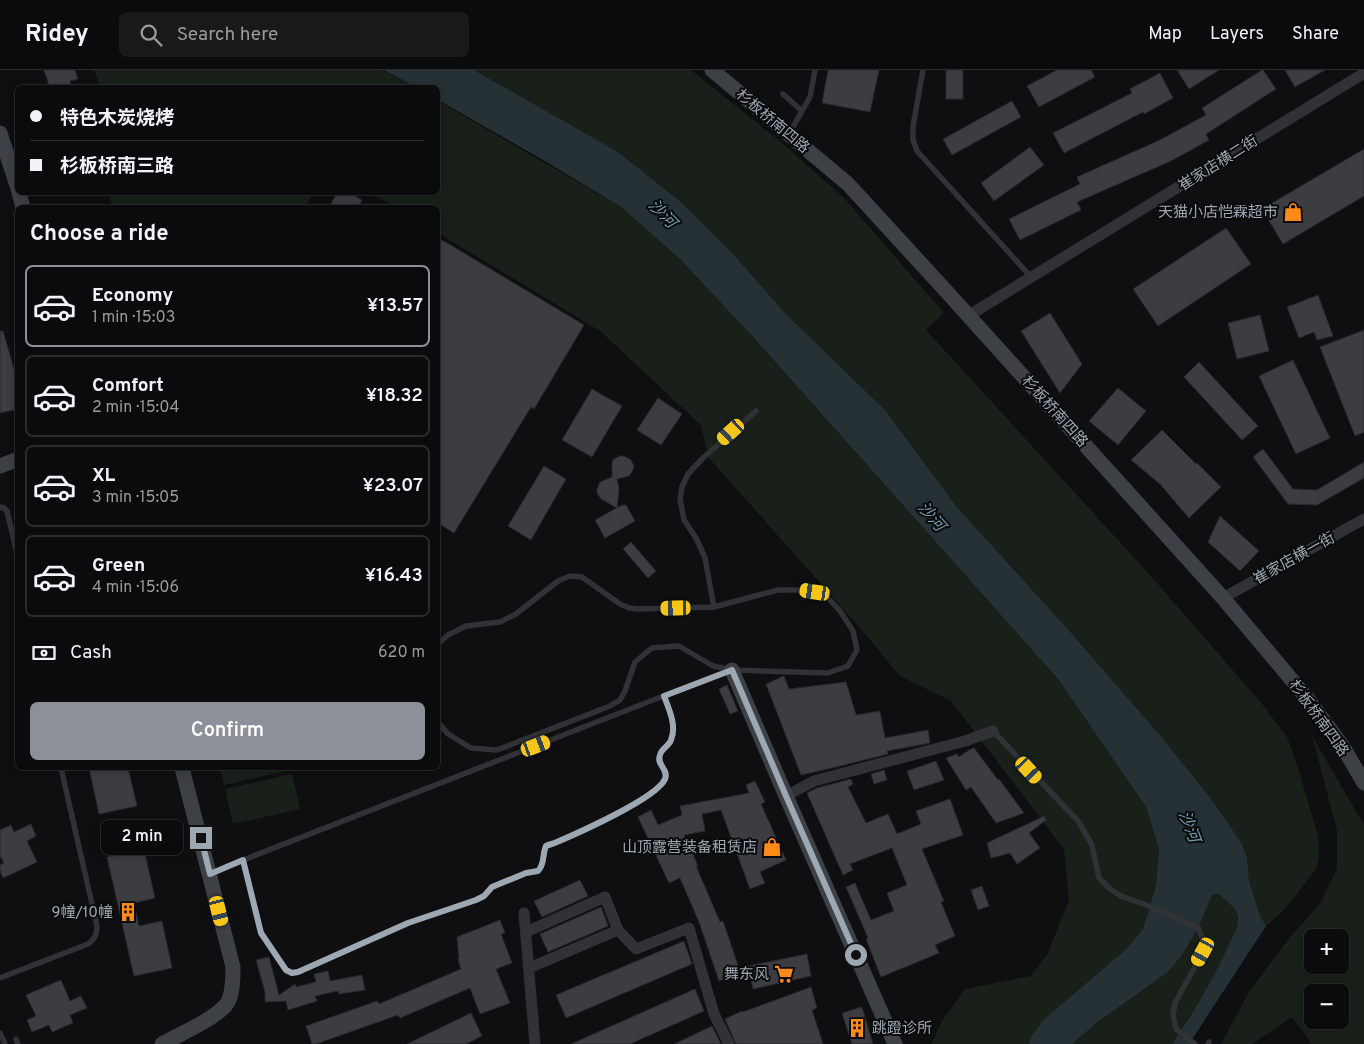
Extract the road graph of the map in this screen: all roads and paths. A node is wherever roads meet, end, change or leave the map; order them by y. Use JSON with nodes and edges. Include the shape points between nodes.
{"nodes":[{"id":1,"x":712,"y":70,"type":"edge"},
{"id":2,"x":816,"y":70,"type":"edge"},
{"id":3,"x":924,"y":70,"type":"edge"},
{"id":4,"x":1364,"y":73,"type":"edge"},
{"id":5,"x":783,"y":94,"type":"dead end"},
{"id":6,"x":802,"y":111,"type":"junction"},
{"id":7,"x":0,"y":133,"type":"edge"},
{"id":8,"x":789,"y":134,"type":"junction"},
{"id":9,"x":15,"y":180,"type":"edge"},
{"id":10,"x":1032,"y":278,"type":"junction"},
{"id":11,"x":968,"y":316,"type":"junction"},
{"id":12,"x":756,"y":410,"type":"dead end"},
{"id":13,"x":15,"y":460,"type":"edge"},
{"id":14,"x":0,"y":466,"type":"edge"},
{"id":15,"x":0,"y":506,"type":"edge"},
{"id":16,"x":1364,"y":519,"type":"edge"},
{"id":17,"x":15,"y":545,"type":"edge"},
{"id":18,"x":1223,"y":598,"type":"junction"},
{"id":19,"x":714,"y":607,"type":"junction"},
{"id":20,"x":440,"y":642,"type":"edge"},
{"id":21,"x":732,"y":670,"type":"junction"},
{"id":22,"x":664,"y":696,"type":"junction"},
{"id":23,"x":440,"y":724,"type":"edge"},
{"id":24,"x":993,"y":731,"type":"joint"},
{"id":25,"x":61,"y":770,"type":"edge"},
{"id":26,"x":183,"y":770,"type":"edge"},
{"id":27,"x":1364,"y":783,"type":"edge"},
{"id":28,"x":786,"y":796,"type":"junction"},
{"id":29,"x":243,"y":860,"type":"junction"},
{"id":30,"x":210,"y":874,"type":"junction"},
{"id":31,"x":524,"y":913,"type":"dead end"},
{"id":32,"x":618,"y":930,"type":"junction"},
{"id":33,"x":526,"y":932,"type":"junction"},
{"id":34,"x":529,"y":968,"type":"junction"},
{"id":35,"x":0,"y":978,"type":"edge"},
{"id":36,"x":0,"y":1033,"type":"edge"},
{"id":37,"x":5,"y":1044,"type":"edge"},
{"id":38,"x":162,"y":1044,"type":"edge"},
{"id":39,"x":535,"y":1044,"type":"edge"},
{"id":40,"x":729,"y":1044,"type":"edge"},
{"id":41,"x":895,"y":1044,"type":"edge"},
{"id":42,"x":1195,"y":1044,"type":"edge"}],
"edges":[{"from":1,"to":8,"type":"street","name":"杉板桥南四路"},
{"from":2,"to":6,"type":"lane","via":[[810,97]]},
{"from":3,"to":10,"type":"lane","via":[[913,126],[917,151]]},
{"from":4,"to":10,"type":"street","name":"崔家店横二街"},
{"from":5,"to":6,"type":"lane"},
{"from":6,"to":8,"type":"lane"},
{"from":7,"to":9,"type":"street"},
{"from":8,"to":11,"type":"street","name":"杉板桥南四路","via":[[848,184]]},
{"from":10,"to":11,"type":"street","name":"崔家店横二街"},
{"from":11,"to":18,"type":"street","name":"杉板桥南四路"},
{"from":12,"to":19,"type":"lane","via":[[702,459],[682,486],[680,500],[684,520],[705,558]]},
{"from":13,"to":14,"type":"street"},
{"from":15,"to":17,"type":"lane","via":[[7,512]]},
{"from":16,"to":18,"type":"street","name":"崔家店横一街"},
{"from":18,"to":27,"type":"street","name":"杉板桥南四路","via":[[1307,698]]},
{"from":19,"to":20,"type":"lane","via":[[629,608],[582,578],[570,576],[558,581],[516,614],[500,622],[466,626]]},
{"from":19,"to":21,"type":"lane","via":[[778,590],[815,592],[828,598],[853,631],[857,650],[848,666],[828,673]]},
{"from":21,"to":22,"type":"lane"},
{"from":21,"to":23,"type":"lane","via":[[713,666],[679,646],[652,648],[635,662],[620,700],[497,750],[471,748],[448,734]]},
{"from":21,"to":28,"type":"street"},
{"from":22,"to":29,"type":"lane"},
{"from":22,"to":29,"type":"lane","via":[[671,713],[673,732],[671,741],[659,757],[666,776],[658,788],[641,801],[546,846],[543,864],[538,871],[492,887],[476,900],[408,923],[298,972],[286,970],[261,933]]},
{"from":24,"to":28,"type":"street","via":[[965,742],[814,781]]},
{"from":24,"to":42,"type":"lane","via":[[1078,821],[1092,845],[1099,878],[1109,888],[1198,928],[1203,952],[1174,1003],[1173,1015],[1176,1029]]},
{"from":25,"to":35,"type":"lane","via":[[97,933],[88,944]]},
{"from":26,"to":30,"type":"street"},
{"from":28,"to":41,"type":"street"},
{"from":29,"to":30,"type":"lane"},
{"from":30,"to":38,"type":"street","via":[[233,966],[227,1004],[208,1020]]},
{"from":31,"to":33,"type":"street"},
{"from":32,"to":33,"type":"street","via":[[605,898]]},
{"from":32,"to":34,"type":"street"},
{"from":32,"to":40,"type":"street","via":[[636,949],[689,928],[714,1014]]},
{"from":33,"to":34,"type":"street"},
{"from":34,"to":39,"type":"street"},
{"from":36,"to":37,"type":"lane"}]}
